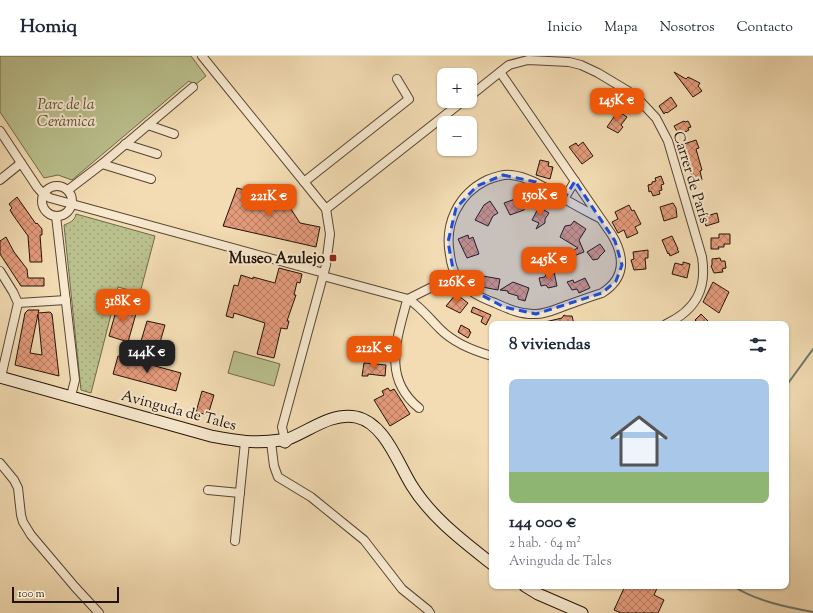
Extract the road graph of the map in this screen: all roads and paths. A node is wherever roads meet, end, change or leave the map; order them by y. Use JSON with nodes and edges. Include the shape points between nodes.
{"nodes":[{"id":1,"x":205,"y":57,"type":"edge"},
{"id":2,"x":527,"y":58,"type":"edge"},
{"id":3,"x":500,"y":72,"type":"junction"},
{"id":4,"x":397,"y":80,"type":"dead end"},
{"id":5,"x":193,"y":87,"type":"dead end"},
{"id":6,"x":477,"y":90,"type":"edge"},
{"id":7,"x":454,"y":108,"type":"edge"},
{"id":8,"x":148,"y":125,"type":"junction"},
{"id":9,"x":0,"y":131,"type":"edge"},
{"id":10,"x":174,"y":134,"type":"dead end"},
{"id":11,"x":125,"y":144,"type":"junction"},
{"id":12,"x":157,"y":154,"type":"dead end"},
{"id":13,"x":21,"y":163,"type":"junction"},
{"id":14,"x":102,"y":164,"type":"junction"},
{"id":15,"x":151,"y":179,"type":"dead end"},
{"id":16,"x":0,"y":180,"type":"edge"},
{"id":17,"x":575,"y":181,"type":"junction"},
{"id":18,"x":304,"y":182,"type":"junction"},
{"id":19,"x":68,"y":190,"type":"junction"},
{"id":20,"x":43,"y":194,"type":"junction"},
{"id":21,"x":564,"y":199,"type":"junction"},
{"id":22,"x":72,"y":204,"type":"junction"},
{"id":23,"x":326,"y":209,"type":"junction"},
{"id":24,"x":56,"y":216,"type":"junction"},
{"id":25,"x":601,"y":219,"type":"junction"},
{"id":26,"x":0,"y":271,"type":"edge"},
{"id":27,"x":324,"y":275,"type":"junction"},
{"id":28,"x":456,"y":275,"type":"junction"},
{"id":29,"x":408,"y":299,"type":"junction"},
{"id":30,"x":66,"y":300,"type":"junction"},
{"id":31,"x":18,"y":303,"type":"junction"},
{"id":32,"x":671,"y":321,"type":"edge"},
{"id":33,"x":489,"y":355,"type":"edge"},
{"id":34,"x":1,"y":377,"type":"edge"},
{"id":35,"x":71,"y":396,"type":"junction"},
{"id":36,"x":419,"y":408,"type":"dead end"},
{"id":37,"x":281,"y":439,"type":"junction"},
{"id":38,"x":245,"y":442,"type":"junction"},
{"id":39,"x":0,"y":463,"type":"edge"},
{"id":40,"x":208,"y":490,"type":"dead end"},
{"id":41,"x":240,"y":493,"type":"junction"},
{"id":42,"x":235,"y":541,"type":"dead end"},
{"id":43,"x":489,"y":561,"type":"edge"},
{"id":44,"x":529,"y":589,"type":"edge"},
{"id":45,"x":99,"y":613,"type":"edge"},
{"id":46,"x":430,"y":613,"type":"edge"},
{"id":47,"x":582,"y":613,"type":"edge"}],
"edges":[{"from":1,"to":18,"type":"street"},
{"from":2,"to":3,"type":"street","name":"Carrer de París","via":[[509,65]]},
{"from":2,"to":32,"type":"street","name":"Carrer de París","via":[[569,62],[598,73],[640,101],[664,131],[696,234],[704,270],[701,288],[693,304],[685,313]]},
{"from":3,"to":6,"type":"street","name":"Carrer de París"},
{"from":3,"to":17,"type":"street"},
{"from":4,"to":18,"type":"street","via":[[409,99]]},
{"from":5,"to":8,"type":"street"},
{"from":7,"to":23,"type":"street"},
{"from":8,"to":10,"type":"street"},
{"from":8,"to":11,"type":"street"},
{"from":9,"to":13,"type":"street"},
{"from":11,"to":12,"type":"street"},
{"from":11,"to":14,"type":"street"},
{"from":13,"to":16,"type":"street"},
{"from":13,"to":20,"type":"street"},
{"from":14,"to":15,"type":"street"},
{"from":14,"to":19,"type":"street"},
{"from":17,"to":21,"type":"street"},
{"from":17,"to":25,"type":"street"},
{"from":18,"to":23,"type":"street"},
{"from":19,"to":20,"type":"street","via":[[60,185],[50,187]]},
{"from":19,"to":22,"type":"street"},
{"from":20,"to":22,"type":"street"},
{"from":20,"to":24,"type":"street","via":[[44,208]]},
{"from":21,"to":25,"type":"street"},
{"from":21,"to":28,"type":"street","via":[[536,182],[510,175],[496,177],[477,186],[462,200],[450,223],[449,253]]},
{"from":22,"to":24,"type":"street","via":[[63,214]]},
{"from":22,"to":27,"type":"street"},
{"from":23,"to":27,"type":"street","via":[[330,234]]},
{"from":24,"to":30,"type":"street"},
{"from":25,"to":28,"type":"street","via":[[615,241],[622,259],[618,277],[613,285],[602,292],[542,314],[529,314],[478,296]]},
{"from":26,"to":31,"type":"street"},
{"from":27,"to":29,"type":"street"},
{"from":27,"to":37,"type":"street","via":[[282,427]]},
{"from":28,"to":29,"type":"street"},
{"from":29,"to":33,"type":"street","via":[[448,336]]},
{"from":29,"to":36,"type":"street","via":[[396,343],[395,364],[403,388]]},
{"from":30,"to":31,"type":"street"},
{"from":30,"to":35,"type":"street","via":[[75,380]]},
{"from":31,"to":34,"type":"street"},
{"from":34,"to":35,"type":"main road","name":"Avinguda de Tales"},
{"from":35,"to":38,"type":"main road","name":"Avinguda de Tales","via":[[211,436]]},
{"from":37,"to":38,"type":"main road","name":"Avinguda de Tales"},
{"from":37,"to":43,"type":"main road","via":[[320,423],[346,416],[368,422],[391,447],[423,502]]},
{"from":37,"to":46,"type":"street","via":[[274,466],[278,477],[311,497],[364,540],[402,589]]},
{"from":38,"to":41,"type":"street"},
{"from":39,"to":45,"type":"street","via":[[18,488],[20,515],[26,528],[36,543]]},
{"from":40,"to":41,"type":"street"},
{"from":41,"to":42,"type":"street"},
{"from":44,"to":47,"type":"main road"}]}
